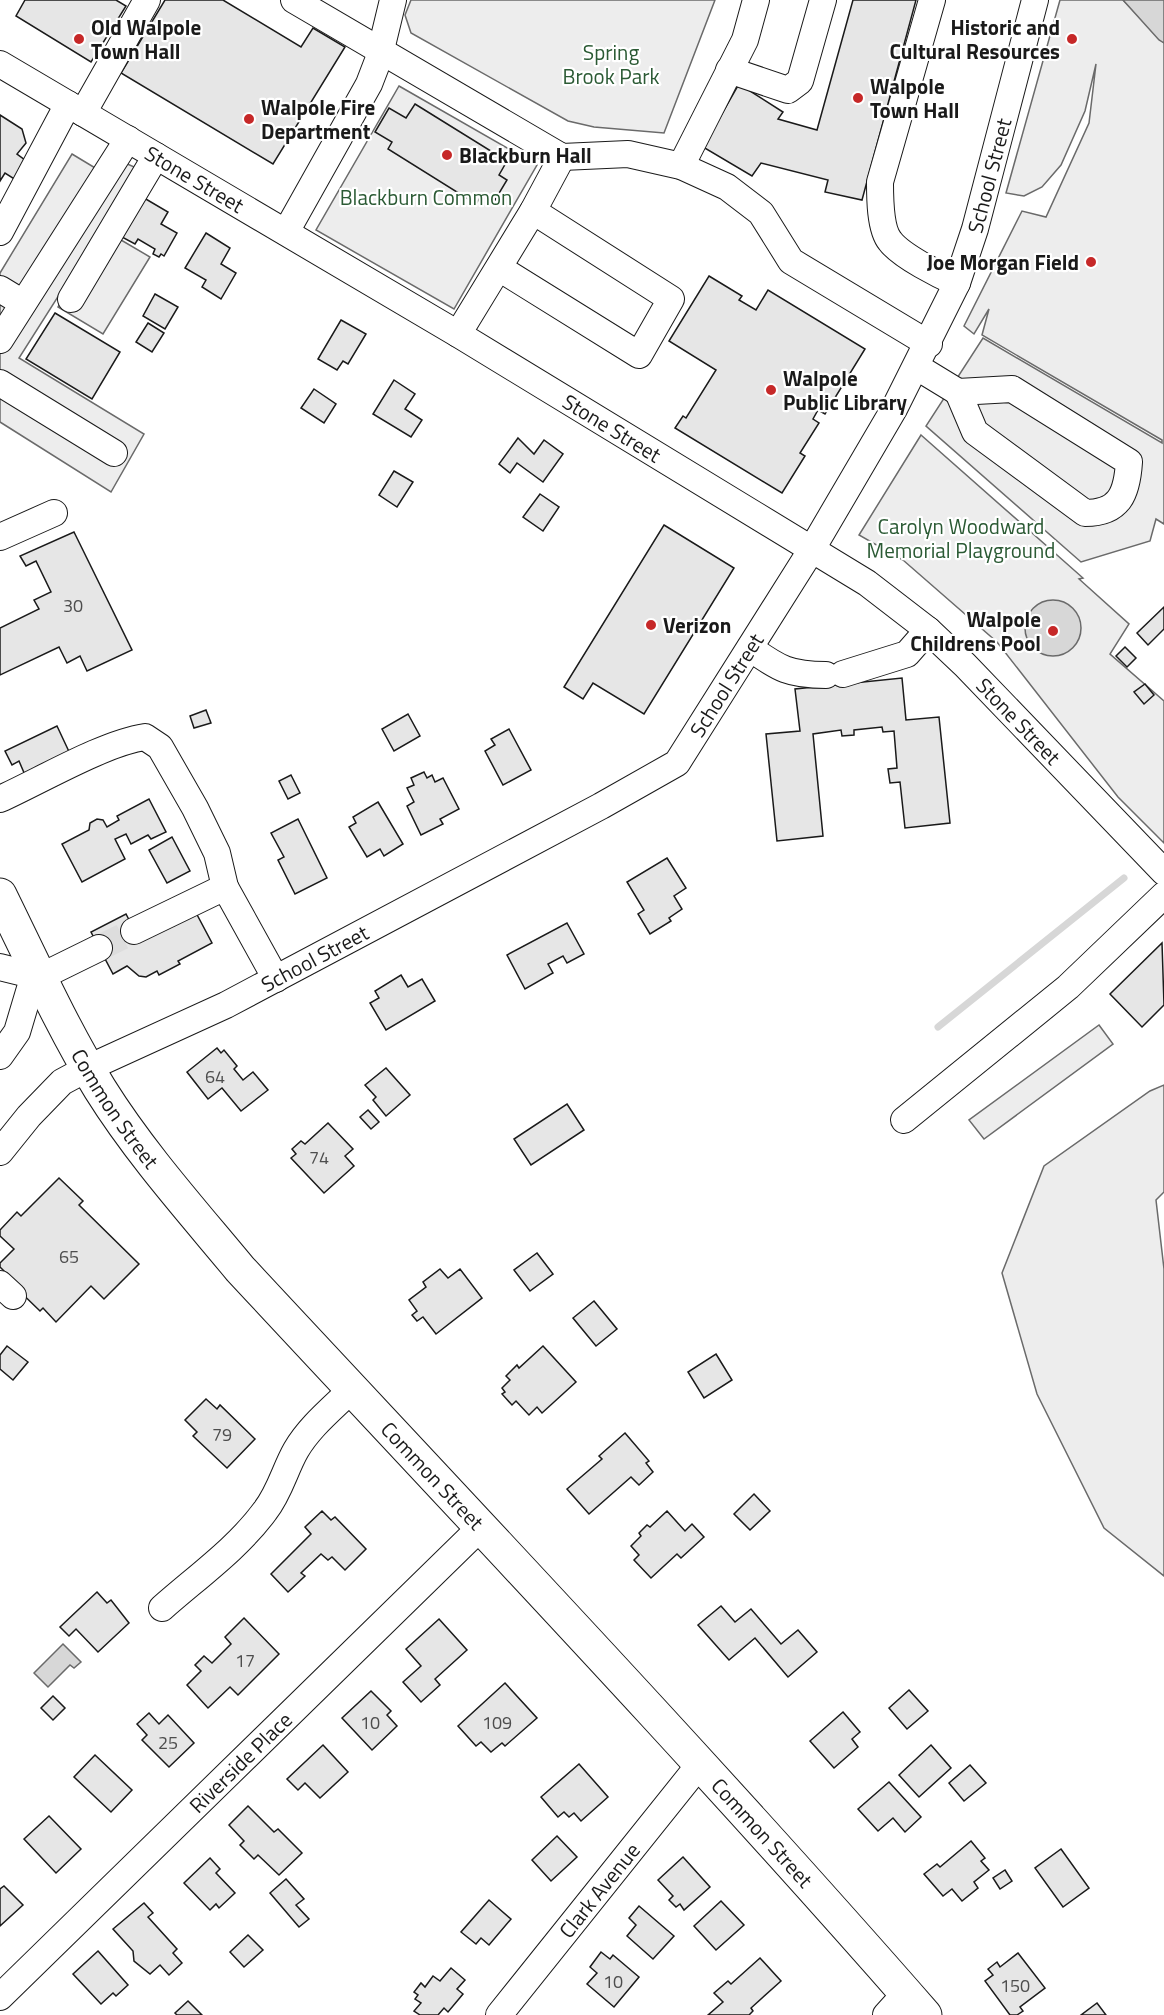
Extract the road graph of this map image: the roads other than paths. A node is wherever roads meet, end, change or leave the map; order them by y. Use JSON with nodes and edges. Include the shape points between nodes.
{"nodes":[{"id":1,"x":147,"y":0,"type":"edge"},
{"id":2,"x":294,"y":0,"type":"edge"},
{"id":3,"x":393,"y":0,"type":"edge"},
{"id":4,"x":756,"y":0,"type":"edge"},
{"id":5,"x":823,"y":0,"type":"edge"},
{"id":6,"x":932,"y":0,"type":"edge"},
{"id":7,"x":1035,"y":0,"type":"edge"},
{"id":8,"x":381,"y":50,"type":"junction"},
{"id":9,"x":0,"y":64,"type":"edge"},
{"id":10,"x":729,"y":70,"type":"junction"},
{"id":11,"x":76,"y":108,"type":"junction"},
{"id":12,"x":128,"y":139,"type":"junction"},
{"id":13,"x":156,"y":156,"type":"junction"},
{"id":14,"x":562,"y":157,"type":"junction"},
{"id":15,"x":681,"y":166,"type":"junction"},
{"id":16,"x":533,"y":211,"type":"junction"},
{"id":17,"x":0,"y":232,"type":"edge"},
{"id":18,"x":286,"y":232,"type":"junction"},
{"id":19,"x":499,"y":268,"type":"junction"},
{"id":20,"x":957,"y":283,"type":"junction"},
{"id":21,"x":0,"y":289,"type":"edge"},
{"id":22,"x":71,"y":299,"type":"dead end"},
{"id":23,"x":23,"y":303,"type":"junction"},
{"id":24,"x":458,"y":334,"type":"junction"},
{"id":25,"x":0,"y":340,"type":"edge"},
{"id":26,"x":928,"y":344,"type":"junction"},
{"id":27,"x":917,"y":367,"type":"junction"},
{"id":28,"x":0,"y":383,"type":"edge"},
{"id":29,"x":958,"y":392,"type":"junction"},
{"id":30,"x":114,"y":453,"type":"dead end"},
{"id":31,"x":54,"y":513,"type":"dead end"},
{"id":32,"x":0,"y":537,"type":"edge"},
{"id":33,"x":812,"y":549,"type":"junction"},
{"id":34,"x":928,"y":630,"type":"junction"},
{"id":35,"x":750,"y":648,"type":"junction"},
{"id":36,"x":0,"y":799,"type":"edge"},
{"id":37,"x":1164,"y":872,"type":"edge"},
{"id":38,"x":225,"y":887,"type":"junction"},
{"id":39,"x":0,"y":895,"type":"edge"},
{"id":40,"x":1164,"y":895,"type":"edge"},
{"id":41,"x":134,"y":931,"type":"tunnel mouth"},
{"id":42,"x":99,"y":948,"type":"tunnel mouth"},
{"id":43,"x":0,"y":967,"type":"edge"},
{"id":44,"x":37,"y":976,"type":"junction"},
{"id":45,"x":276,"y":979,"type":"junction"},
{"id":46,"x":0,"y":1056,"type":"edge"},
{"id":47,"x":88,"y":1068,"type":"junction"},
{"id":48,"x":904,"y":1120,"type":"dead end"},
{"id":49,"x":0,"y":1152,"type":"edge"},
{"id":50,"x":352,"y":1389,"type":"junction"},
{"id":51,"x":480,"y":1527,"type":"junction"},
{"id":52,"x":162,"y":1608,"type":"dead end"},
{"id":53,"x":700,"y":1764,"type":"junction"},
{"id":54,"x":0,"y":1997,"type":"edge"},
{"id":55,"x":906,"y":2008,"type":"edge"},
{"id":56,"x":499,"y":2015,"type":"edge"}],
"edges":[{"from":1,"to":11,"type":"street"},
{"from":2,"to":8,"type":"street"},
{"from":3,"to":8,"type":"street"},
{"from":4,"to":10,"type":"street","via":[[745,40]]},
{"from":5,"to":10,"type":"street","via":[[800,81],[794,88],[788,90]]},
{"from":6,"to":20,"type":"street","via":[[880,182],[880,207],[889,241],[930,271]]},
{"from":7,"to":20,"type":"street","name":"School Street","via":[[975,229]]},
{"from":8,"to":14,"type":"street"},
{"from":8,"to":18,"type":"street","via":[[356,111]]},
{"from":9,"to":11,"type":"street","name":"Stone Street"},
{"from":10,"to":15,"type":"street"},
{"from":11,"to":12,"type":"street","name":"Stone Street"},
{"from":11,"to":17,"type":"street"},
{"from":12,"to":13,"type":"street","name":"Stone Street"},
{"from":12,"to":23,"type":"street"},
{"from":13,"to":18,"type":"street","name":"Stone Street"},
{"from":13,"to":22,"type":"street"},
{"from":14,"to":15,"type":"street","via":[[628,154]]},
{"from":14,"to":16,"type":"street"},
{"from":15,"to":26,"type":"street","via":[[727,187],[761,213],[791,261]]},
{"from":16,"to":19,"type":"street"},
{"from":16,"to":19,"type":"street","via":[[671,299],[639,355]]},
{"from":18,"to":24,"type":"street","name":"Stone Street"},
{"from":19,"to":24,"type":"street"},
{"from":20,"to":26,"type":"street","name":"School Street"},
{"from":21,"to":23,"type":"street"},
{"from":23,"to":25,"type":"street"},
{"from":24,"to":33,"type":"street","name":"Stone Street"},
{"from":26,"to":27,"type":"street","name":"School Street"},
{"from":27,"to":29,"type":"street"},
{"from":27,"to":33,"type":"street","name":"School Street"},
{"from":28,"to":30,"type":"street"},
{"from":29,"to":29,"type":"street","via":[[975,432],[1085,513],[1101,513],[1117,502],[1127,487],[1129,462],[1012,389]]},
{"from":31,"to":32,"type":"street"},
{"from":33,"to":34,"type":"street","name":"Stone Street","via":[[867,583]]},
{"from":33,"to":35,"type":"street","name":"School Street"},
{"from":34,"to":35,"type":"street","via":[[907,654],[835,674],[799,675],[781,670]]},
{"from":34,"to":37,"type":"street","name":"Stone Street"},
{"from":35,"to":45,"type":"street","name":"School Street","via":[[677,763]]},
{"from":36,"to":38,"type":"street","via":[[101,752],[145,737],[160,747],[195,808],[217,853]]},
{"from":38,"to":41,"type":"street"},
{"from":38,"to":45,"type":"street"},
{"from":39,"to":44,"type":"main road","name":"Common Street"},
{"from":40,"to":48,"type":"street","via":[[1068,987]]},
{"from":42,"to":44,"type":"street"},
{"from":43,"to":44,"type":"street"},
{"from":44,"to":46,"type":"street","via":[[17,1032]]},
{"from":44,"to":47,"type":"main road","name":"Common Street"},
{"from":45,"to":47,"type":"street","name":"School Street"},
{"from":47,"to":49,"type":"street","name":"School Street","via":[[54,1089]]},
{"from":47,"to":50,"type":"main road","name":"Common Street","via":[[179,1197]]},
{"from":50,"to":51,"type":"main road","name":"Common Street"},
{"from":50,"to":52,"type":"street","via":[[296,1450],[265,1511],[233,1546]]},
{"from":51,"to":53,"type":"main road","name":"Common Street"},
{"from":51,"to":54,"type":"street","name":"Riverside Place"},
{"from":53,"to":55,"type":"main road","name":"Common Street"},
{"from":53,"to":56,"type":"street","name":"Clark Avenue"}]}
